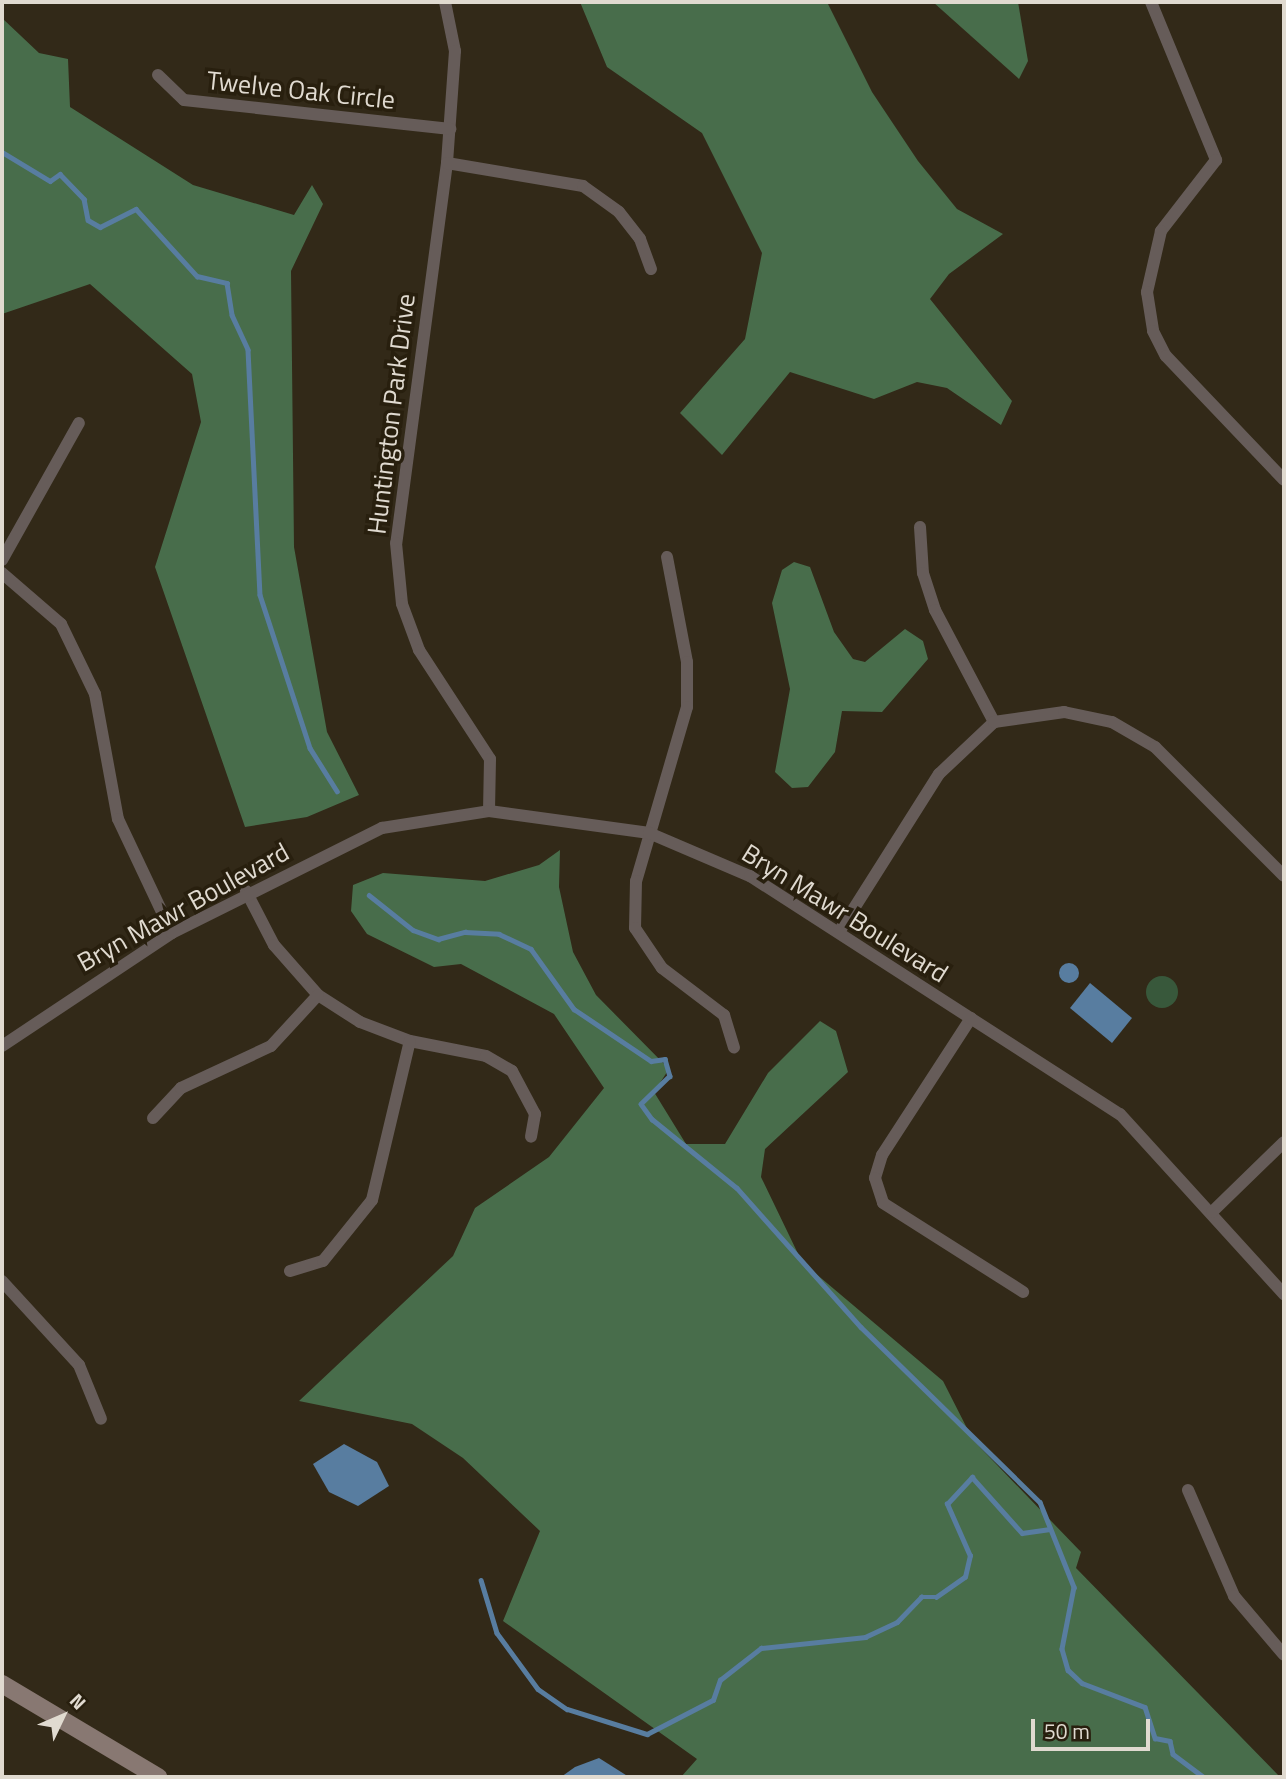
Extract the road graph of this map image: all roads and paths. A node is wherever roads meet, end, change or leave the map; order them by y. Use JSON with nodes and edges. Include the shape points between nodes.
{"nodes":[{"id":1,"x":445,"y":2,"type":"edge"},
{"id":2,"x":1151,"y":2,"type":"edge"},
{"id":3,"x":158,"y":75,"type":"dead end"},
{"id":4,"x":450,"y":130,"type":"junction"},
{"id":5,"x":447,"y":163,"type":"junction"},
{"id":6,"x":651,"y":269,"type":"dead end"},
{"id":7,"x":79,"y":423,"type":"dead end"},
{"id":8,"x":1284,"y":480,"type":"edge"},
{"id":9,"x":920,"y":527,"type":"dead end"},
{"id":10,"x":667,"y":557,"type":"dead end"},
{"id":11,"x":2,"y":560,"type":"edge"},
{"id":12,"x":2,"y":573,"type":"edge"},
{"id":13,"x":994,"y":722,"type":"junction"},
{"id":14,"x":489,"y":811,"type":"junction"},
{"id":15,"x":649,"y":833,"type":"junction"},
{"id":16,"x":1284,"y":876,"type":"edge"},
{"id":17,"x":246,"y":891,"type":"junction"},
{"id":18,"x":839,"y":932,"type":"junction"},
{"id":19,"x":172,"y":933,"type":"junction"},
{"id":20,"x":318,"y":995,"type":"junction"},
{"id":21,"x":971,"y":1018,"type":"junction"},
{"id":22,"x":410,"y":1041,"type":"junction"},
{"id":23,"x":2,"y":1045,"type":"edge"},
{"id":24,"x":734,"y":1048,"type":"dead end"},
{"id":25,"x":153,"y":1118,"type":"dead end"},
{"id":26,"x":531,"y":1137,"type":"dead end"},
{"id":27,"x":1284,"y":1142,"type":"edge"},
{"id":28,"x":1212,"y":1212,"type":"junction"},
{"id":29,"x":290,"y":1271,"type":"dead end"},
{"id":30,"x":2,"y":1281,"type":"edge"},
{"id":31,"x":1023,"y":1292,"type":"dead end"},
{"id":32,"x":1284,"y":1294,"type":"edge"},
{"id":33,"x":101,"y":1419,"type":"dead end"},
{"id":34,"x":1188,"y":1490,"type":"dead end"},
{"id":35,"x":1284,"y":1655,"type":"edge"},
{"id":36,"x":2,"y":1684,"type":"edge"},
{"id":37,"x":158,"y":1777,"type":"edge"}],
"edges":[{"from":1,"to":4,"type":"street","name":"Huntington Park Drive","via":[[455,51]]},
{"from":2,"to":8,"type":"street","via":[[1216,160],[1161,232],[1147,292],[1153,331],[1166,356]]},
{"from":3,"to":4,"type":"street","name":"Twelve Oak Circle","via":[[184,100]]},
{"from":4,"to":5,"type":"street","name":"Huntington Park Drive"},
{"from":5,"to":6,"type":"street","via":[[583,186],[619,212],[640,239]]},
{"from":5,"to":14,"type":"street","name":"Huntington Park Drive","via":[[396,543],[402,604],[419,650],[489,759]]},
{"from":7,"to":11,"type":"street"},
{"from":9,"to":13,"type":"street","via":[[923,573],[935,610]]},
{"from":10,"to":15,"type":"street","via":[[687,662],[687,707]]},
{"from":12,"to":19,"type":"street","via":[[61,624],[95,694],[118,819]]},
{"from":13,"to":16,"type":"street","via":[[1064,712],[1112,722],[1155,747]]},
{"from":13,"to":18,"type":"street","via":[[939,774]]},
{"from":14,"to":15,"type":"street","name":"Bryn Mawr Boulevard"},
{"from":14,"to":17,"type":"street","name":"Bryn Mawr Boulevard","via":[[382,828]]},
{"from":15,"to":18,"type":"street","name":"Bryn Mawr Boulevard","via":[[750,876]]},
{"from":15,"to":24,"type":"street","via":[[636,881],[635,928],[662,968],[724,1015]]},
{"from":17,"to":19,"type":"street","name":"Bryn Mawr Boulevard"},
{"from":17,"to":20,"type":"street","via":[[274,945]]},
{"from":18,"to":21,"type":"street","name":"Bryn Mawr Boulevard"},
{"from":19,"to":23,"type":"street","name":"Bryn Mawr Boulevard"},
{"from":20,"to":22,"type":"street","via":[[360,1022]]},
{"from":20,"to":25,"type":"street","via":[[271,1046],[181,1088]]},
{"from":21,"to":28,"type":"street","name":"Bryn Mawr Boulevard","via":[[1120,1115]]},
{"from":21,"to":31,"type":"street","via":[[881,1155],[875,1178],[883,1203]]},
{"from":22,"to":26,"type":"street","via":[[486,1056],[512,1071],[532,1105]]},
{"from":22,"to":29,"type":"street","via":[[372,1200],[323,1261]]},
{"from":27,"to":28,"type":"street"},
{"from":28,"to":32,"type":"street","name":"Bryn Mawr Boulevard"},
{"from":30,"to":33,"type":"street","via":[[79,1365]]},
{"from":34,"to":35,"type":"street","via":[[1234,1596]]},
{"from":36,"to":37,"type":"street"}]}
